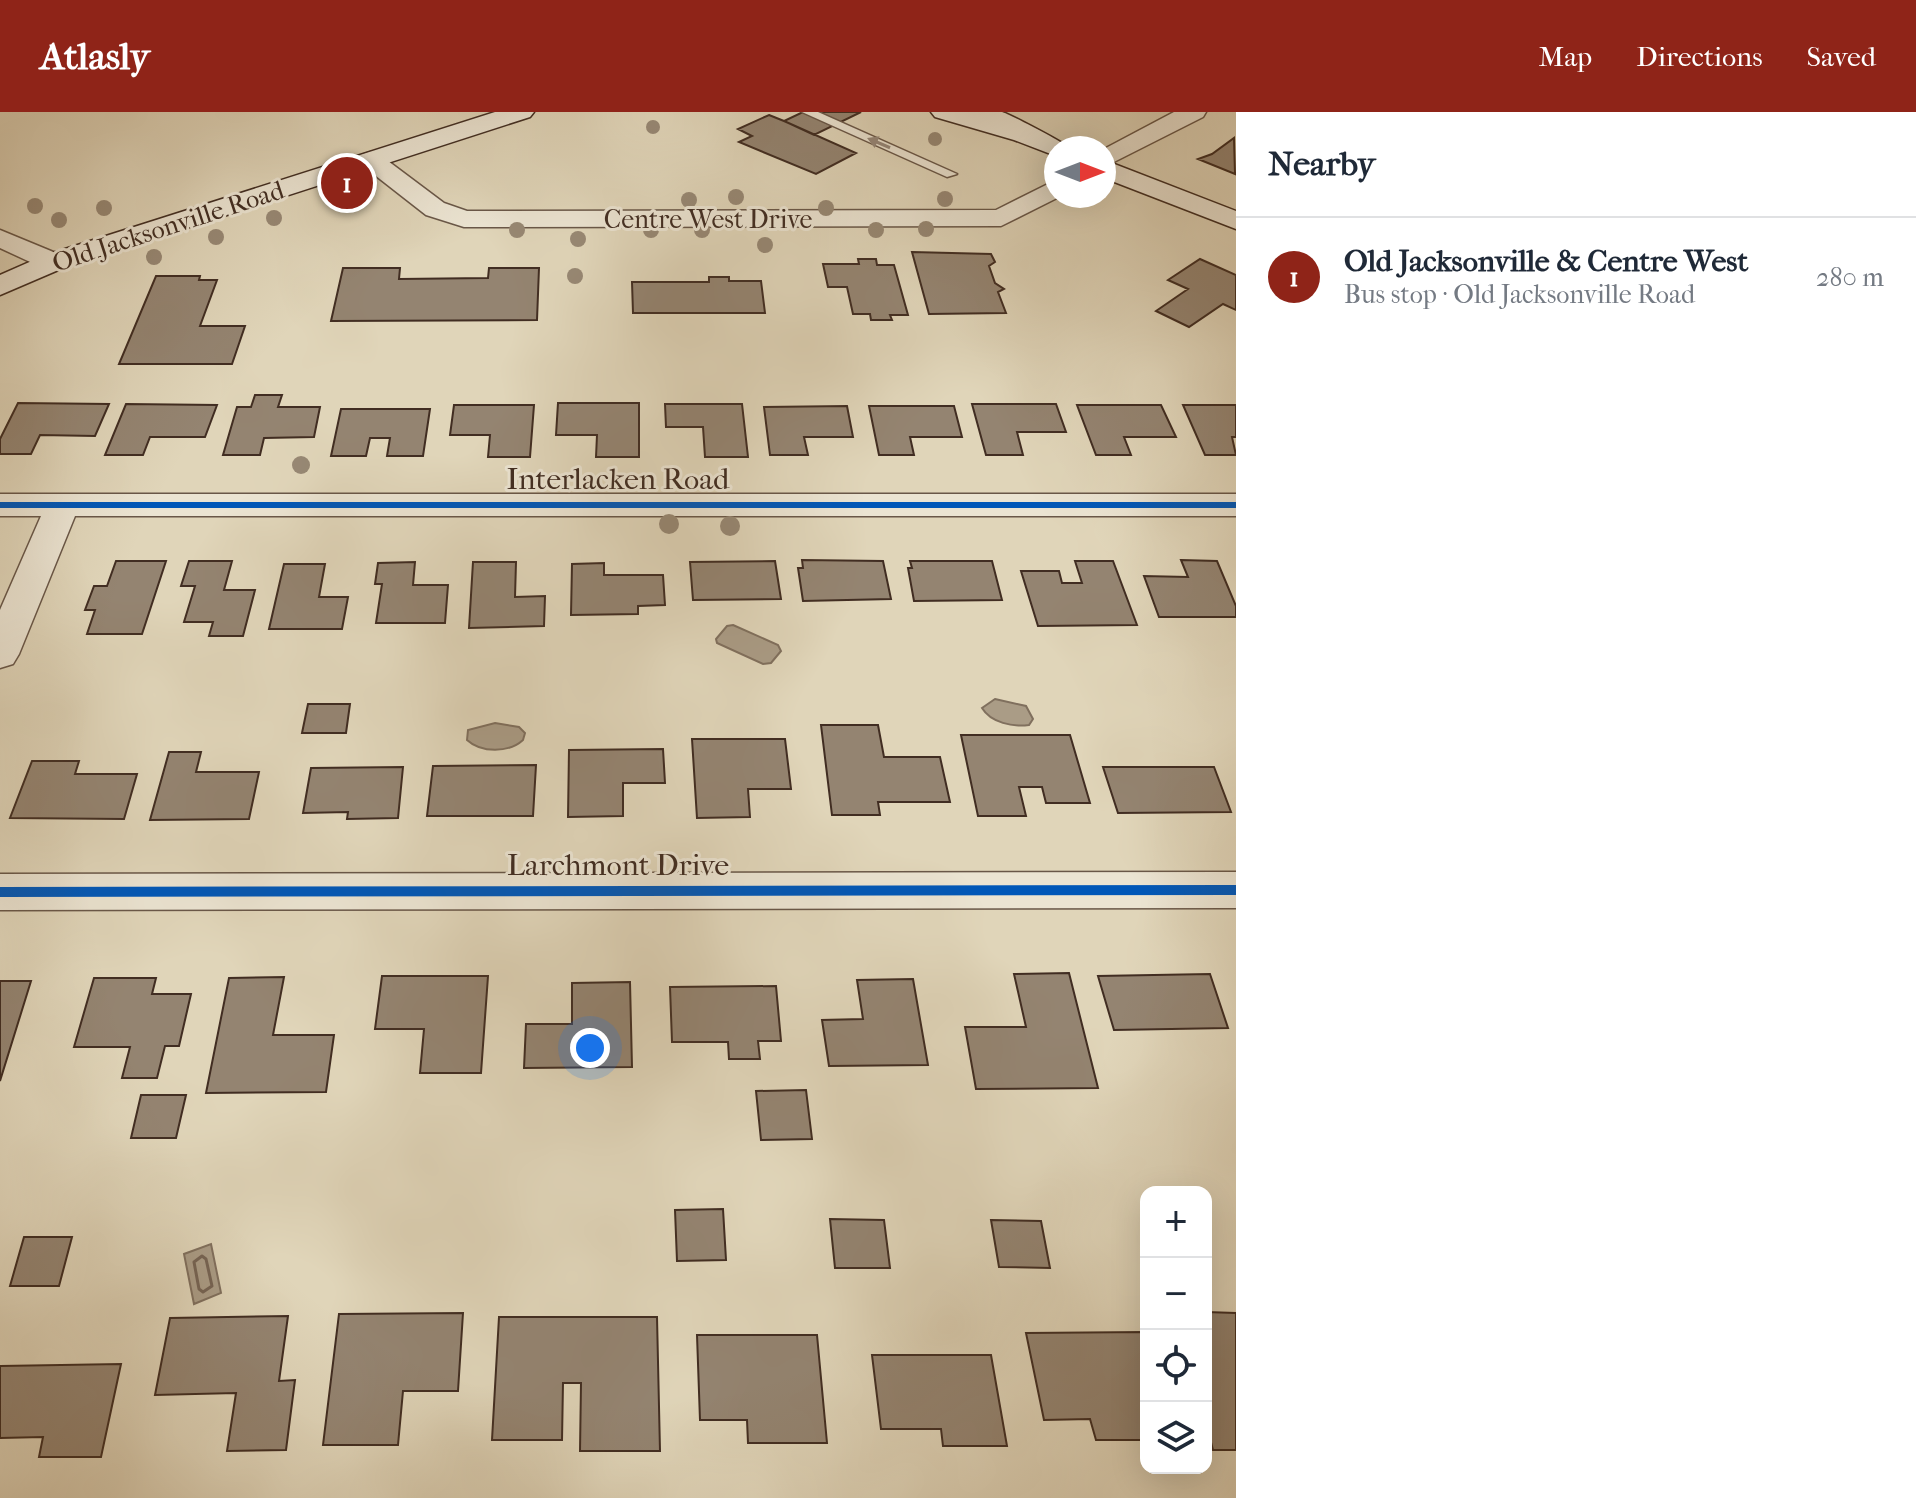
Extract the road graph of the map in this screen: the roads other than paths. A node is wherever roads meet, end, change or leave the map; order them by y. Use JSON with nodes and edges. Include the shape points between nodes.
{"nodes":[{"id":1,"x":521,"y":112,"type":"edge"},
{"id":2,"x":808,"y":112,"type":"edge"},
{"id":3,"x":944,"y":112,"type":"edge"},
{"id":4,"x":986,"y":112,"type":"edge"},
{"id":5,"x":1194,"y":112,"type":"edge"},
{"id":6,"x":1020,"y":133,"type":"junction"},
{"id":7,"x":1044,"y":143,"type":"edge"},
{"id":8,"x":1116,"y":153,"type":"edge"},
{"id":9,"x":371,"y":160,"type":"junction"},
{"id":10,"x":1116,"y":173,"type":"edge"},
{"id":11,"x":951,"y":174,"type":"dead end"},
{"id":12,"x":1044,"y":195,"type":"edge"},
{"id":13,"x":1236,"y":221,"type":"edge"},
{"id":14,"x":0,"y":238,"type":"edge"},
{"id":15,"x":53,"y":262,"type":"junction"},
{"id":16,"x":0,"y":286,"type":"edge"},
{"id":17,"x":0,"y":505,"type":"edge"},
{"id":18,"x":1236,"y":505,"type":"edge"},
{"id":19,"x":62,"y":506,"type":"junction"},
{"id":20,"x":0,"y":654,"type":"edge"},
{"id":21,"x":1236,"y":890,"type":"edge"},
{"id":22,"x":0,"y":892,"type":"edge"}],
"edges":[{"from":1,"to":9,"type":"street","name":"Old Jacksonville Road"},
{"from":11,"to":2,"type":"lane","one_way":true},
{"from":3,"to":6,"type":"street"},
{"from":4,"to":6,"type":"street"},
{"from":5,"to":8,"type":"street"},
{"from":6,"to":7,"type":"street"},
{"from":9,"to":12,"type":"street","name":"Centre West Drive","via":[[435,209],[464,219],[1001,218]]},
{"from":9,"to":15,"type":"street","name":"Old Jacksonville Road"},
{"from":10,"to":13,"type":"street"},
{"from":14,"to":15,"type":"street"},
{"from":15,"to":16,"type":"street","name":"Old Jacksonville Road"},
{"from":17,"to":19,"type":"street","name":"Interlacken Road"},
{"from":18,"to":19,"type":"street","name":"Interlacken Road"},
{"from":19,"to":20,"type":"street"},
{"from":21,"to":22,"type":"street","name":"Larchmont Drive"}]}
